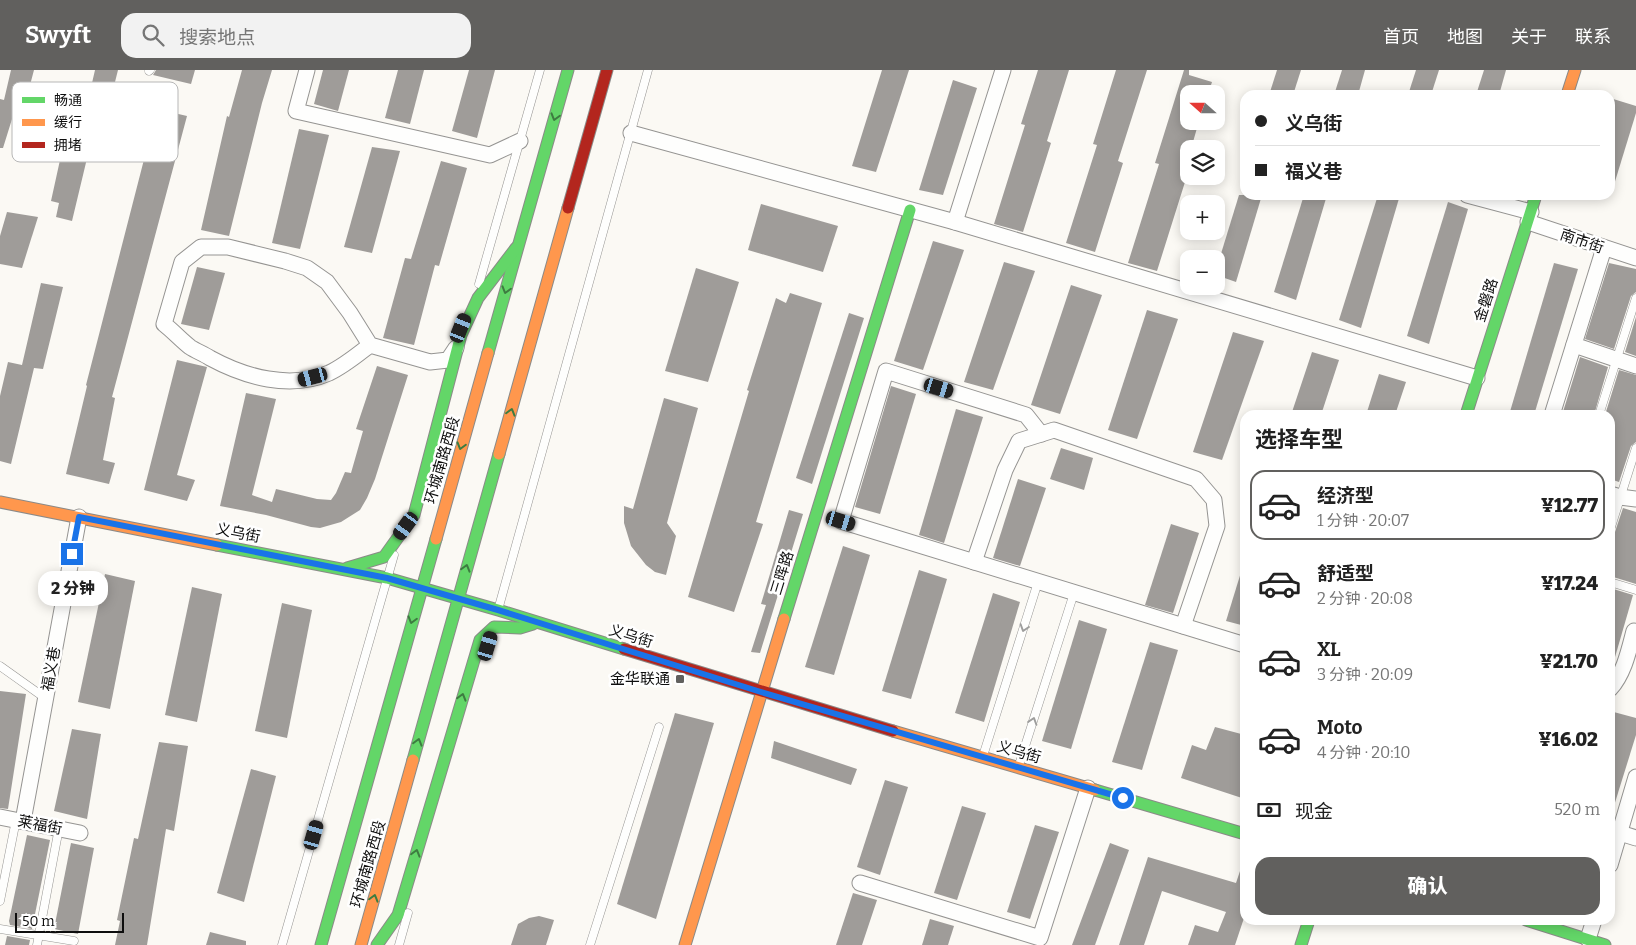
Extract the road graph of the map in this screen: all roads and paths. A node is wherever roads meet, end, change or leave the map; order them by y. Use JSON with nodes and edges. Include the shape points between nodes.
{"nodes":[{"id":1,"x":307,"y":70,"type":"edge"},
{"id":2,"x":540,"y":70,"type":"edge"},
{"id":3,"x":568,"y":70,"type":"edge"},
{"id":4,"x":607,"y":70,"type":"edge"},
{"id":5,"x":648,"y":70,"type":"edge"},
{"id":6,"x":1003,"y":70,"type":"edge"},
{"id":7,"x":1575,"y":70,"type":"edge"},
{"id":8,"x":1569,"y":90,"type":"edge"},
{"id":9,"x":631,"y":133,"type":"junction"},
{"id":10,"x":520,"y":141,"type":"junction"},
{"id":11,"x":1481,"y":200,"type":"edge"},
{"id":12,"x":1534,"y":200,"type":"edge"},
{"id":13,"x":910,"y":210,"type":"junction"},
{"id":14,"x":1529,"y":217,"type":"junction"},
{"id":15,"x":955,"y":222,"type":"junction"},
{"id":16,"x":519,"y":244,"type":"junction"},
{"id":17,"x":1604,"y":248,"type":"junction"},
{"id":18,"x":1636,"y":258,"type":"edge"},
{"id":19,"x":1636,"y":298,"type":"edge"},
{"id":20,"x":459,"y":342,"type":"junction"},
{"id":21,"x":370,"y":345,"type":"junction"},
{"id":22,"x":1574,"y":345,"type":"junction"},
{"id":23,"x":448,"y":360,"type":"junction"},
{"id":24,"x":1617,"y":360,"type":"junction"},
{"id":25,"x":1636,"y":366,"type":"edge"},
{"id":26,"x":1477,"y":378,"type":"junction"},
{"id":27,"x":1467,"y":410,"type":"edge"},
{"id":28,"x":1554,"y":410,"type":"edge"},
{"id":29,"x":1601,"y":410,"type":"edge"},
{"id":30,"x":1041,"y":434,"type":"junction"},
{"id":31,"x":1636,"y":448,"type":"edge"},
{"id":32,"x":412,"y":490,"type":"dead end"},
{"id":33,"x":1615,"y":496,"type":"edge"},
{"id":34,"x":1636,"y":499,"type":"edge"},
{"id":35,"x":0,"y":502,"type":"edge"},
{"id":36,"x":407,"y":508,"type":"dead end"},
{"id":37,"x":79,"y":517,"type":"junction"},
{"id":38,"x":399,"y":536,"type":"junction"},
{"id":39,"x":974,"y":562,"type":"junction"},
{"id":40,"x":343,"y":569,"type":"junction"},
{"id":41,"x":387,"y":578,"type":"junction"},
{"id":42,"x":1038,"y":582,"type":"junction"},
{"id":43,"x":1615,"y":584,"type":"edge"},
{"id":44,"x":421,"y":588,"type":"junction"},
{"id":45,"x":1636,"y":590,"type":"edge"},
{"id":46,"x":1074,"y":593,"type":"junction"},
{"id":47,"x":458,"y":599,"type":"junction"},
{"id":48,"x":498,"y":610,"type":"junction"},
{"id":49,"x":538,"y":622,"type":"junction"},
{"id":50,"x":1183,"y":626,"type":"junction"},
{"id":51,"x":494,"y":627,"type":"junction"},
{"id":52,"x":1635,"y":628,"type":"edge"},
{"id":53,"x":1240,"y":643,"type":"edge"},
{"id":54,"x":488,"y":646,"type":"dead end"},
{"id":55,"x":1636,"y":661,"type":"edge"},
{"id":56,"x":0,"y":666,"type":"edge"},
{"id":57,"x":1615,"y":683,"type":"edge"},
{"id":58,"x":761,"y":692,"type":"junction"},
{"id":59,"x":46,"y":698,"type":"junction"},
{"id":60,"x":659,"y":727,"type":"dead end"},
{"id":61,"x":983,"y":757,"type":"junction"},
{"id":62,"x":1018,"y":767,"type":"junction"},
{"id":63,"x":1636,"y":777,"type":"edge"},
{"id":64,"x":1088,"y":788,"type":"junction"},
{"id":65,"x":0,"y":817,"type":"edge"},
{"id":66,"x":19,"y":821,"type":"junction"},
{"id":67,"x":59,"y":828,"type":"junction"},
{"id":68,"x":80,"y":832,"type":"dead end"},
{"id":69,"x":1240,"y":833,"type":"edge"},
{"id":70,"x":1620,"y":833,"type":"junction"},
{"id":71,"x":1636,"y":838,"type":"edge"},
{"id":72,"x":1615,"y":849,"type":"edge"},
{"id":73,"x":860,"y":883,"type":"dead end"},
{"id":74,"x":0,"y":901,"type":"edge"},
{"id":75,"x":412,"y":902,"type":"dead end"},
{"id":76,"x":1307,"y":925,"type":"edge"},
{"id":77,"x":1542,"y":925,"type":"edge"},
{"id":78,"x":1592,"y":925,"type":"edge"},
{"id":79,"x":0,"y":928,"type":"edge"},
{"id":80,"x":38,"y":935,"type":"junction"},
{"id":81,"x":1588,"y":939,"type":"junction"},
{"id":82,"x":74,"y":941,"type":"dead end"},
{"id":83,"x":37,"y":945,"type":"edge"},
{"id":84,"x":282,"y":945,"type":"edge"},
{"id":85,"x":321,"y":945,"type":"edge"},
{"id":86,"x":361,"y":945,"type":"edge"},
{"id":87,"x":377,"y":945,"type":"edge"},
{"id":88,"x":399,"y":945,"type":"edge"},
{"id":89,"x":590,"y":945,"type":"edge"},
{"id":90,"x":685,"y":945,"type":"edge"},
{"id":91,"x":1301,"y":945,"type":"edge"},
{"id":92,"x":1606,"y":945,"type":"edge"}],
"edges":[{"from":1,"to":10,"type":"street","via":[[296,110],[490,155]]},
{"from":2,"to":10,"type":"lane"},
{"from":3,"to":16,"type":"main road","name":"环城南路西段","one_way":true},
{"from":47,"to":4,"type":"main road","name":"环城南路西段","one_way":true},
{"from":5,"to":9,"type":"lane"},
{"from":6,"to":15,"type":"street"},
{"from":7,"to":8,"type":"main road"},
{"from":9,"to":13,"type":"street"},
{"from":9,"to":48,"type":"lane"},
{"from":10,"to":23,"type":"lane","via":[[481,279]]},
{"from":11,"to":14,"type":"street","name":"南市街"},
{"from":12,"to":14,"type":"main road","name":"金磐路"},
{"from":13,"to":15,"type":"street"},
{"from":13,"to":58,"type":"main road","name":"三晖路"},
{"from":14,"to":17,"type":"street","name":"南市街"},
{"from":14,"to":26,"type":"main road","name":"金磐路"},
{"from":15,"to":26,"type":"street"},
{"from":16,"to":20,"type":"main road","via":[[478,298]]},
{"from":16,"to":44,"type":"main road","name":"环城南路西段","one_way":true},
{"from":17,"to":18,"type":"street","name":"南市街"},
{"from":17,"to":22,"type":"street"},
{"from":19,"to":24,"type":"lane"},
{"from":20,"to":23,"type":"street"},
{"from":20,"to":38,"type":"main road","via":[[414,516]]},
{"from":21,"to":21,"type":"street","via":[[327,282],[307,268],[228,247],[201,247],[182,262],[164,324],[191,348],[222,364],[245,374],[273,380],[300,381],[327,374]]},
{"from":21,"to":23,"type":"street","via":[[430,362]]},
{"from":22,"to":24,"type":"street"},
{"from":22,"to":28,"type":"street"},
{"from":23,"to":32,"type":"lane"},
{"from":24,"to":25,"type":"street"},
{"from":24,"to":29,"type":"lane"},
{"from":26,"to":27,"type":"main road","name":"金磐路"},
{"from":30,"to":39,"type":"street","via":[[1019,441],[1005,470]]},
{"from":30,"to":39,"type":"street","via":[[1026,415],[886,371],[841,521]]},
{"from":30,"to":50,"type":"street","via":[[1054,430],[1196,479],[1214,500],[1217,526]]},
{"from":31,"to":33,"type":"lane"},
{"from":33,"to":34,"type":"street"},
{"from":35,"to":37,"type":"main road","name":"义乌街"},
{"from":36,"to":38,"type":"lane"},
{"from":37,"to":40,"type":"main road","name":"义乌街"},
{"from":37,"to":59,"type":"street","name":"福义巷"},
{"from":38,"to":40,"type":"main road","via":[[384,557]]},
{"from":38,"to":41,"type":"lane"},
{"from":39,"to":42,"type":"street"},
{"from":40,"to":41,"type":"main road","name":"义乌街"},
{"from":41,"to":44,"type":"main road","name":"义乌街"},
{"from":41,"to":84,"type":"lane"},
{"from":42,"to":46,"type":"street"},
{"from":42,"to":61,"type":"lane","one_way":true},
{"from":43,"to":45,"type":"lane"},
{"from":44,"to":47,"type":"main road","name":"义乌街"},
{"from":44,"to":85,"type":"main road","name":"环城南路西段","one_way":true},
{"from":46,"to":50,"type":"street"},
{"from":62,"to":46,"type":"lane","one_way":true},
{"from":47,"to":48,"type":"main road","name":"义乌街"},
{"from":86,"to":47,"type":"main road","name":"环城南路西段","one_way":true},
{"from":48,"to":49,"type":"main road","name":"义乌街"},
{"from":48,"to":51,"type":"lane"},
{"from":49,"to":51,"type":"main road","via":[[520,628]]},
{"from":49,"to":58,"type":"main road","name":"义乌街"},
{"from":50,"to":53,"type":"street"},
{"from":51,"to":54,"type":"lane"},
{"from":87,"to":51,"type":"main road","one_way":true,"via":[[398,915],[469,673],[480,640]]},
{"from":52,"to":55,"type":"street"},
{"from":52,"to":57,"type":"street"},
{"from":56,"to":59,"type":"lane"},
{"from":58,"to":61,"type":"main road","name":"义乌街"},
{"from":58,"to":90,"type":"main road","name":"三晖路"},
{"from":59,"to":66,"type":"street","name":"福义巷"},
{"from":60,"to":89,"type":"lane"},
{"from":61,"to":62,"type":"main road","name":"义乌街"},
{"from":62,"to":64,"type":"main road","name":"义乌街"},
{"from":63,"to":70,"type":"street"},
{"from":64,"to":69,"type":"main road","name":"义乌街"},
{"from":64,"to":73,"type":"street","via":[[1040,938]]},
{"from":65,"to":66,"type":"street","name":"莱福街"},
{"from":66,"to":67,"type":"street","name":"莱福街"},
{"from":66,"to":74,"type":"lane"},
{"from":67,"to":68,"type":"street","name":"莱福街"},
{"from":67,"to":80,"type":"lane"},
{"from":70,"to":71,"type":"street"},
{"from":70,"to":72,"type":"street"},
{"from":75,"to":88,"type":"lane"},
{"from":76,"to":91,"type":"main road"},
{"from":77,"to":81,"type":"main road"},
{"from":78,"to":81,"type":"street"},
{"from":79,"to":80,"type":"lane"},
{"from":80,"to":82,"type":"lane"},
{"from":80,"to":83,"type":"lane"},
{"from":81,"to":92,"type":"main road"}]}
